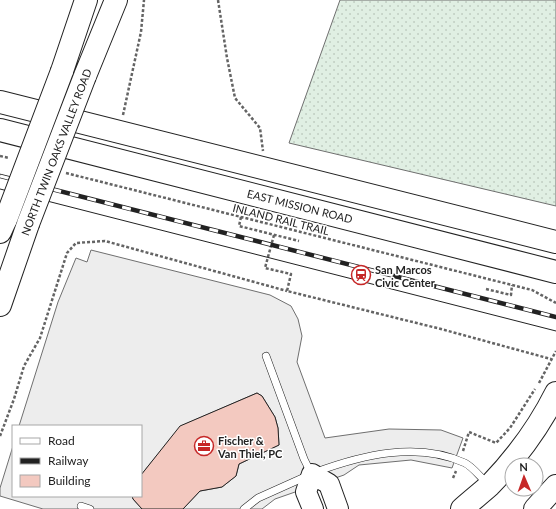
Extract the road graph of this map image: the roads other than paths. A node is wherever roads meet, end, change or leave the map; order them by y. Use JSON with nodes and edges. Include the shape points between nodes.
{"nodes":[{"id":1,"x":86,"y":0,"type":"edge"},
{"id":2,"x":116,"y":0,"type":"edge"},
{"id":3,"x":0,"y":102,"type":"edge"},
{"id":4,"x":0,"y":130,"type":"edge"},
{"id":5,"x":3,"y":225,"type":"edge"},
{"id":6,"x":556,"y":242,"type":"edge"},
{"id":7,"x":556,"y":272,"type":"edge"},
{"id":8,"x":0,"y":305,"type":"edge"},
{"id":9,"x":266,"y":356,"type":"dead end"},
{"id":10,"x":556,"y":393,"type":"edge"},
{"id":11,"x":312,"y":474,"type":"junction"},
{"id":12,"x":489,"y":485,"type":"junction"},
{"id":13,"x":556,"y":486,"type":"edge"},
{"id":14,"x":81,"y":506,"type":"dead end"},
{"id":15,"x":90,"y":509,"type":"edge"},
{"id":16,"x":244,"y":509,"type":"edge"},
{"id":17,"x":313,"y":509,"type":"edge"},
{"id":18,"x":338,"y":509,"type":"edge"},
{"id":19,"x":462,"y":509,"type":"edge"},
{"id":20,"x":535,"y":509,"type":"edge"}],
"edges":[{"from":1,"to":5,"type":"main road","bridge":true,"via":[[62,71]]},
{"from":2,"to":8,"type":"main road","name":"NORTH TWIN OAKS VALLEY ROAD","bridge":true,"via":[[28,224]]},
{"from":3,"to":6,"type":"main road"},
{"from":4,"to":7,"type":"main road","name":"EAST MISSION ROAD"},
{"from":9,"to":11,"type":"lane","via":[[304,459]]},
{"from":10,"to":12,"type":"main road","via":[[515,456]]},
{"from":11,"to":12,"type":"lane","via":[[339,464],[392,452],[421,452],[466,464]]},
{"from":11,"to":16,"type":"lane","via":[[258,498]]},
{"from":11,"to":17,"type":"street","via":[[306,492]]},
{"from":11,"to":18,"type":"street","via":[[329,484]]},
{"from":12,"to":19,"type":"main road"},
{"from":13,"to":20,"type":"main road"},
{"from":14,"to":15,"type":"lane"}]}
